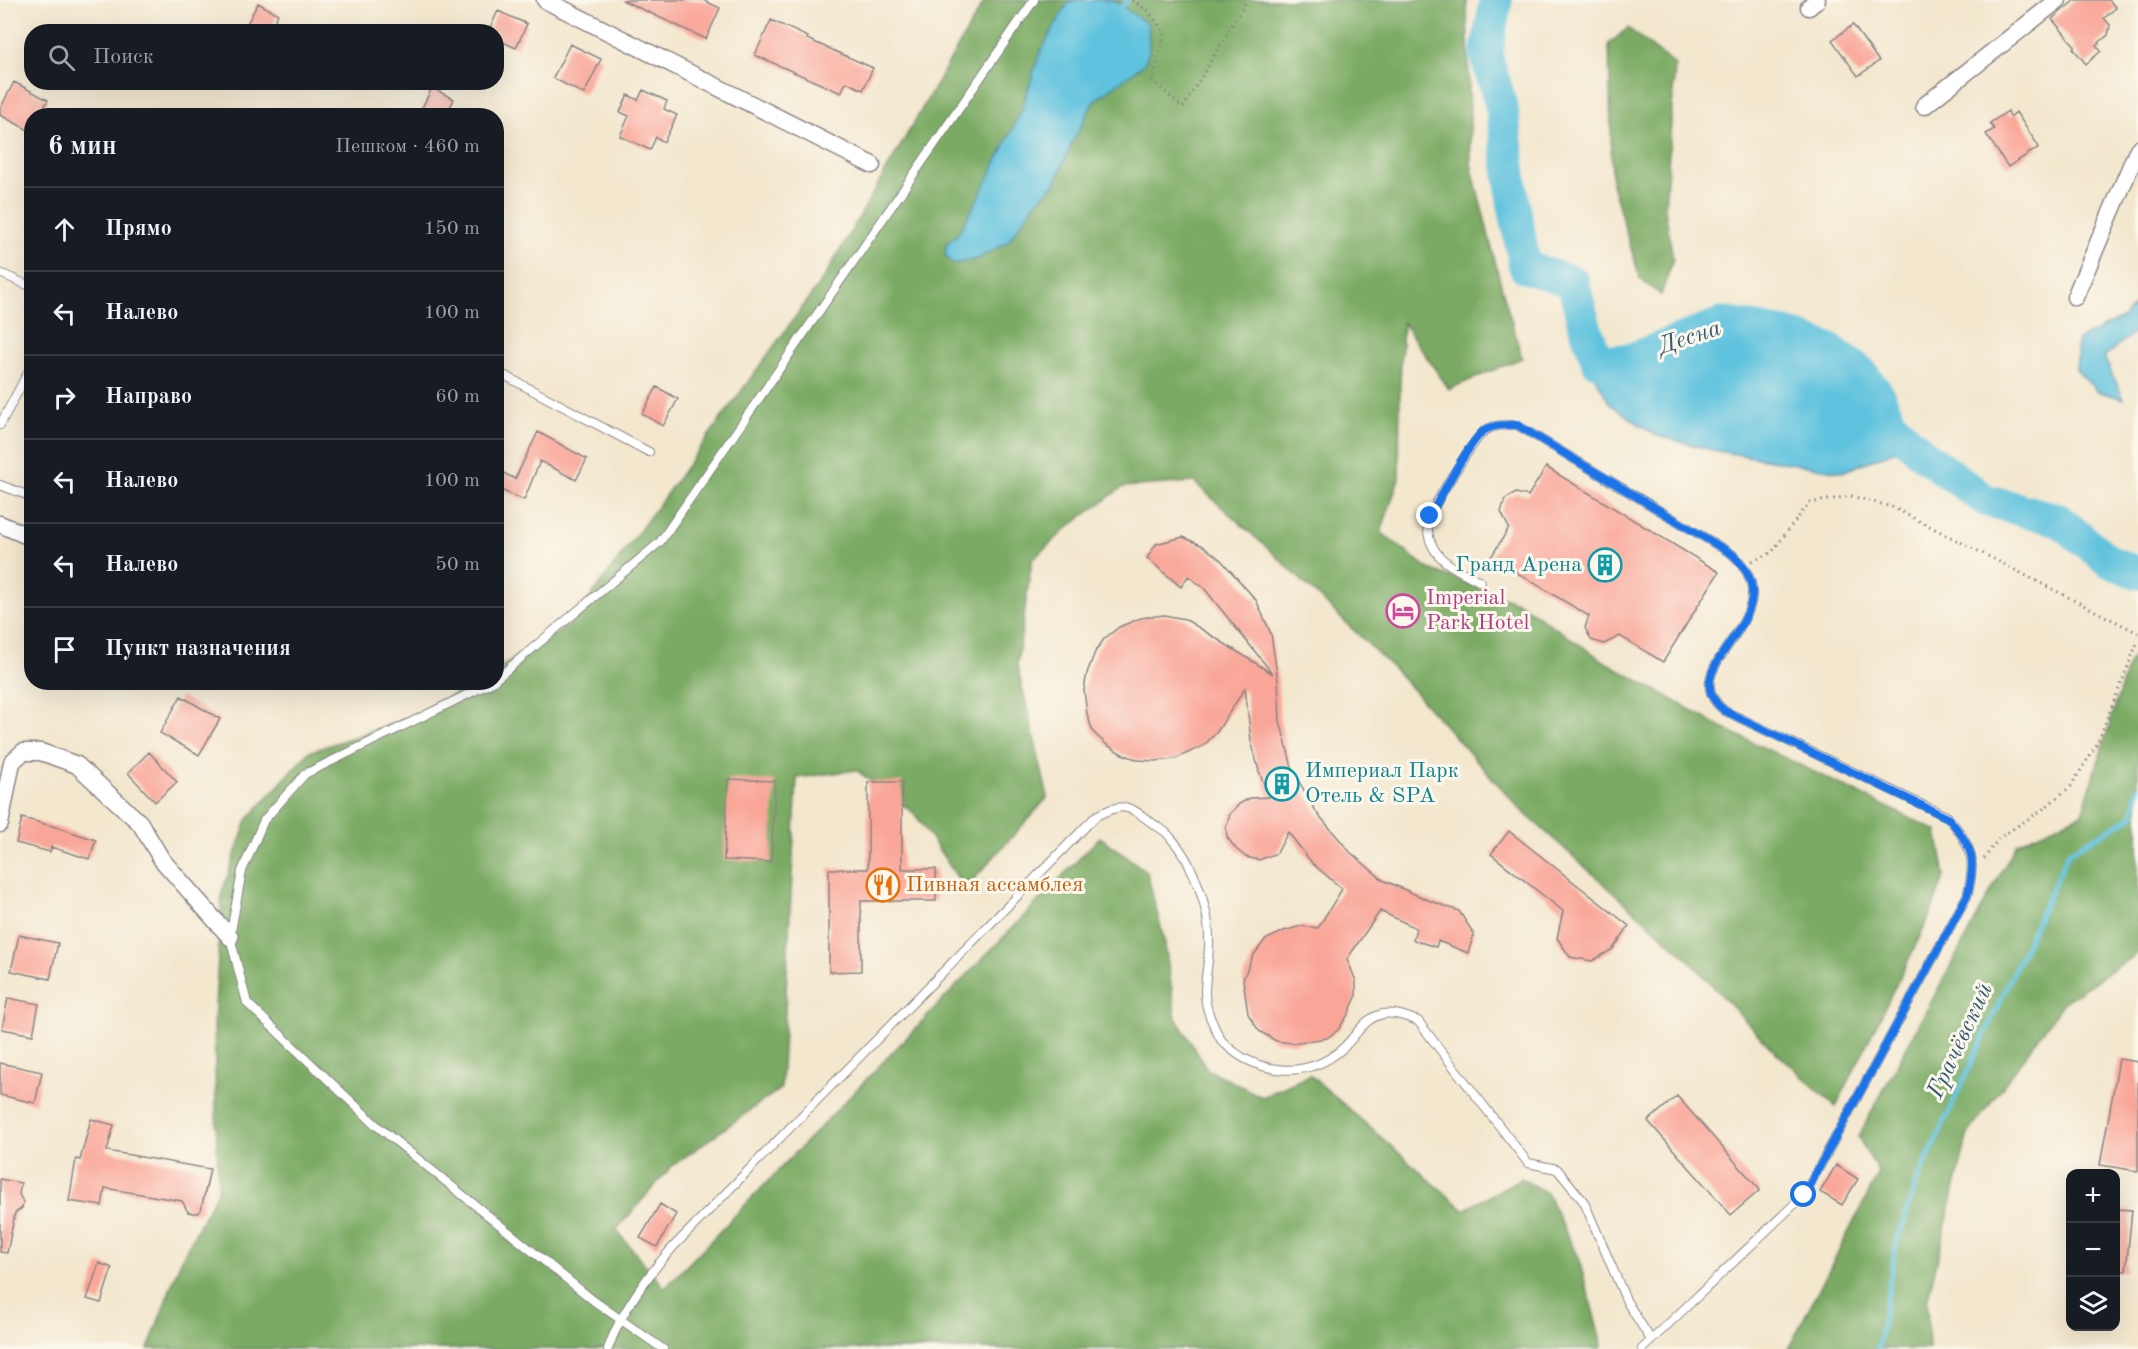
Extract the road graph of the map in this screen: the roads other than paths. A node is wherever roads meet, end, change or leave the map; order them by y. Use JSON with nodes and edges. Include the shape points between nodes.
{"nodes":[{"id":1,"x":545,"y":0,"type":"edge"},
{"id":2,"x":1034,"y":0,"type":"edge"},
{"id":3,"x":2058,"y":0,"type":"edge"},
{"id":4,"x":1924,"y":106,"type":"dead end"},
{"id":5,"x":2138,"y":149,"type":"edge"},
{"id":6,"x":873,"y":165,"type":"dead end"},
{"id":7,"x":0,"y":273,"type":"edge"},
{"id":8,"x":24,"y":284,"type":"edge"},
{"id":9,"x":2075,"y":297,"type":"dead end"},
{"id":10,"x":504,"y":375,"type":"edge"},
{"id":11,"x":24,"y":379,"type":"edge"},
{"id":12,"x":0,"y":425,"type":"edge"},
{"id":13,"x":649,"y":452,"type":"dead end"},
{"id":14,"x":0,"y":484,"type":"edge"},
{"id":15,"x":24,"y":494,"type":"edge"},
{"id":16,"x":0,"y":524,"type":"edge"},
{"id":17,"x":24,"y":534,"type":"edge"},
{"id":18,"x":1481,"y":582,"type":"dead end"},
{"id":19,"x":504,"y":673,"type":"edge"},
{"id":20,"x":477,"y":690,"type":"edge"},
{"id":21,"x":0,"y":824,"type":"edge"},
{"id":22,"x":230,"y":937,"type":"junction"},
{"id":23,"x":620,"y":1320,"type":"junction"},
{"id":24,"x":1651,"y":1340,"type":"junction"},
{"id":25,"x":608,"y":1349,"type":"edge"},
{"id":26,"x":663,"y":1349,"type":"edge"},
{"id":27,"x":1642,"y":1349,"type":"edge"}],
"edges":[{"from":1,"to":6,"type":"street"},
{"from":2,"to":19,"type":"lane","via":[[660,542]]},
{"from":3,"to":4,"type":"street"},
{"from":5,"to":9,"type":"street"},
{"from":7,"to":8,"type":"lane"},
{"from":10,"to":13,"type":"lane"},
{"from":11,"to":12,"type":"lane"},
{"from":14,"to":15,"type":"lane"},
{"from":16,"to":17,"type":"street"},
{"from":18,"to":24,"type":"lane","via":[[1443,561],[1428,534],[1430,516],[1474,441],[1485,430],[1502,424],[1517,425],[1743,564],[1753,592],[1751,609],[1715,666],[1710,680],[1715,703],[1948,818],[1965,838],[1972,857],[1967,896],[1804,1195]]},
{"from":20,"to":22,"type":"lane","via":[[305,774],[264,820],[242,871]]},
{"from":21,"to":22,"type":"street","via":[[12,762],[22,752],[41,752],[77,765],[140,823],[162,860]]},
{"from":22,"to":23,"type":"lane","via":[[247,1003],[377,1126]]},
{"from":23,"to":24,"type":"lane","via":[[656,1265],[1095,816],[1112,807],[1132,807],[1170,837],[1194,873],[1207,913],[1207,1011],[1222,1041],[1248,1062],[1274,1070],[1305,1069],[1328,1061],[1366,1021],[1383,1014],[1400,1014],[1418,1022],[1528,1162],[1557,1169],[1584,1202],[1627,1302]]},
{"from":23,"to":25,"type":"lane"},
{"from":23,"to":26,"type":"lane"},
{"from":24,"to":27,"type":"lane"}]}
